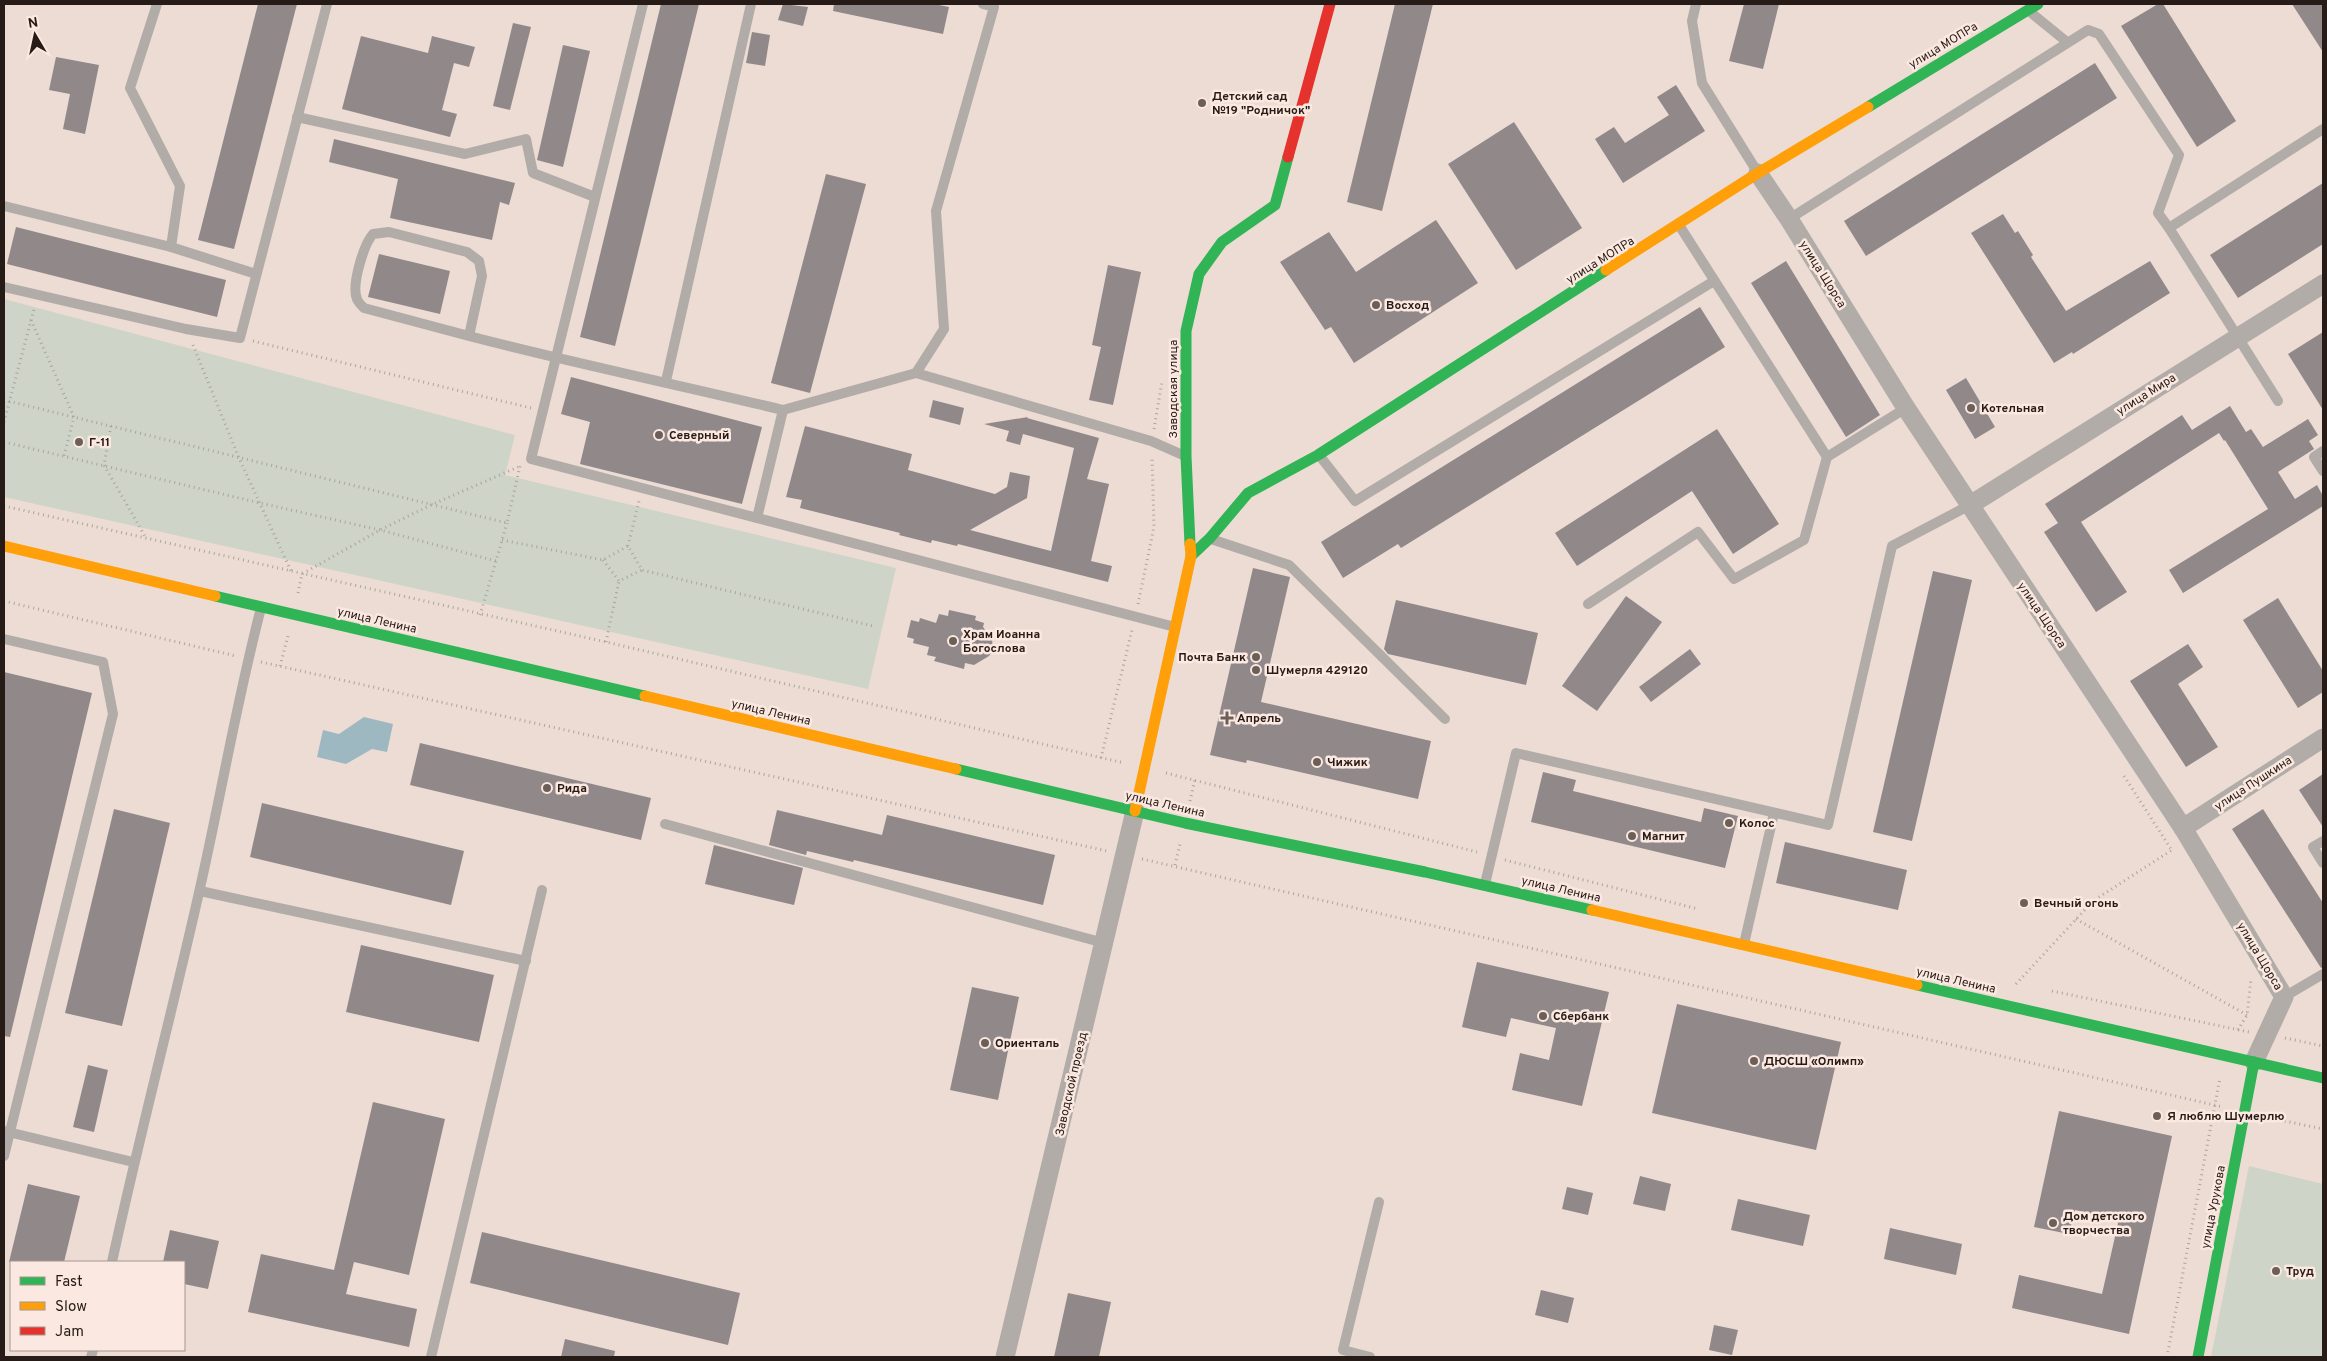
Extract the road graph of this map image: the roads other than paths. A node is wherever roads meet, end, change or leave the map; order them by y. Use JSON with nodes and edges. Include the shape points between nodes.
{"nodes":[{"id":1,"x":157,"y":4,"type":"edge"},
{"id":2,"x":327,"y":4,"type":"edge"},
{"id":3,"x":643,"y":4,"type":"edge"},
{"id":4,"x":751,"y":4,"type":"edge"},
{"id":5,"x":983,"y":4,"type":"edge"},
{"id":6,"x":1330,"y":4,"type":"edge"},
{"id":7,"x":1696,"y":4,"type":"edge"},
{"id":8,"x":2038,"y":4,"type":"edge"},
{"id":9,"x":995,"y":5,"type":"edge"},
{"id":10,"x":2028,"y":10,"type":"junction"},
{"id":11,"x":2067,"y":42,"type":"junction"},
{"id":12,"x":297,"y":117,"type":"junction"},
{"id":13,"x":2323,"y":130,"type":"edge"},
{"id":14,"x":1758,"y":173,"type":"junction"},
{"id":15,"x":596,"y":197,"type":"junction"},
{"id":16,"x":4,"y":206,"type":"edge"},
{"id":17,"x":1789,"y":219,"type":"junction"},
{"id":18,"x":1680,"y":225,"type":"junction"},
{"id":19,"x":2169,"y":228,"type":"junction"},
{"id":20,"x":171,"y":247,"type":"junction"},
{"id":21,"x":256,"y":274,"type":"junction"},
{"id":22,"x":1714,"y":281,"type":"junction"},
{"id":23,"x":2323,"y":284,"type":"edge"},
{"id":24,"x":4,"y":287,"type":"edge"},
{"id":25,"x":469,"y":336,"type":"junction"},
{"id":26,"x":2237,"y":337,"type":"junction"},
{"id":27,"x":556,"y":359,"type":"junction"},
{"id":28,"x":916,"y":374,"type":"junction"},
{"id":29,"x":666,"y":381,"type":"junction"},
{"id":30,"x":2278,"y":401,"type":"dead end"},
{"id":31,"x":1906,"y":408,"type":"junction"},
{"id":32,"x":783,"y":410,"type":"junction"},
{"id":33,"x":2323,"y":451,"type":"edge"},
{"id":34,"x":1318,"y":454,"type":"junction"},
{"id":35,"x":1186,"y":456,"type":"junction"},
{"id":36,"x":1827,"y":458,"type":"junction"},
{"id":37,"x":2323,"y":471,"type":"edge"},
{"id":38,"x":1970,"y":505,"type":"junction"},
{"id":39,"x":757,"y":518,"type":"junction"},
{"id":40,"x":1210,"y":538,"type":"junction"},
{"id":41,"x":4,"y":546,"type":"edge"},
{"id":42,"x":1191,"y":556,"type":"junction"},
{"id":43,"x":1588,"y":604,"type":"dead end"},
{"id":44,"x":261,"y":607,"type":"junction"},
{"id":45,"x":1176,"y":627,"type":"junction"},
{"id":46,"x":4,"y":638,"type":"edge"},
{"id":47,"x":1445,"y":719,"type":"dead end"},
{"id":48,"x":2323,"y":738,"type":"edge"},
{"id":49,"x":1135,"y":811,"type":"junction"},
{"id":50,"x":1774,"y":813,"type":"junction"},
{"id":51,"x":665,"y":824,"type":"dead end"},
{"id":52,"x":2183,"y":828,"type":"junction"},
{"id":53,"x":2323,"y":841,"type":"edge"},
{"id":54,"x":2323,"y":863,"type":"edge"},
{"id":55,"x":1484,"y":885,"type":"junction"},
{"id":56,"x":542,"y":890,"type":"dead end"},
{"id":57,"x":200,"y":891,"type":"junction"},
{"id":58,"x":1104,"y":943,"type":"junction"},
{"id":59,"x":1744,"y":945,"type":"junction"},
{"id":60,"x":526,"y":961,"type":"junction"},
{"id":61,"x":2323,"y":974,"type":"edge"},
{"id":62,"x":2284,"y":996,"type":"junction"},
{"id":63,"x":2254,"y":1062,"type":"junction"},
{"id":64,"x":2323,"y":1078,"type":"edge"},
{"id":65,"x":7,"y":1132,"type":"edge"},
{"id":66,"x":4,"y":1156,"type":"edge"},
{"id":67,"x":133,"y":1162,"type":"junction"},
{"id":68,"x":1379,"y":1202,"type":"dead end"},
{"id":69,"x":112,"y":1261,"type":"edge"},
{"id":70,"x":430,"y":1357,"type":"edge"},
{"id":71,"x":1005,"y":1357,"type":"edge"},
{"id":72,"x":1370,"y":1357,"type":"edge"},
{"id":73,"x":2198,"y":1357,"type":"edge"}],
"edges":[{"from":1,"to":20,"type":"lane","via":[[130,88],[180,186]]},
{"from":2,"to":12,"type":"lane"},
{"from":3,"to":15,"type":"lane"},
{"from":4,"to":29,"type":"lane"},
{"from":5,"to":9,"type":"lane"},
{"from":6,"to":35,"type":"main road","name":"Заводская улица","via":[[1275,205],[1222,242],[1199,274],[1186,331]]},
{"from":7,"to":14,"type":"lane","via":[[1692,21],[1702,83]]},
{"from":8,"to":10,"type":"main road","name":"улица МОПРа"},
{"from":9,"to":28,"type":"lane","via":[[936,211],[944,329]]},
{"from":10,"to":11,"type":"lane"},
{"from":10,"to":14,"type":"main road","name":"улица МОПРа"},
{"from":11,"to":17,"type":"lane"},
{"from":11,"to":19,"type":"lane","via":[[2088,30],[2099,34],[2179,155],[2158,213]]},
{"from":12,"to":15,"type":"lane","via":[[465,154],[526,139],[533,173]]},
{"from":12,"to":21,"type":"lane"},
{"from":13,"to":19,"type":"lane"},
{"from":14,"to":17,"type":"street","name":"улица Щорса"},
{"from":14,"to":18,"type":"main road","name":"улица МОПРа"},
{"from":15,"to":27,"type":"lane"},
{"from":16,"to":20,"type":"lane"},
{"from":17,"to":31,"type":"street","name":"улица Щорса"},
{"from":18,"to":22,"type":"lane"},
{"from":18,"to":34,"type":"main road","name":"улица МОПРа"},
{"from":19,"to":26,"type":"lane"},
{"from":20,"to":21,"type":"lane"},
{"from":21,"to":24,"type":"lane","via":[[240,338],[186,329]]},
{"from":22,"to":34,"type":"lane","via":[[1356,501]]},
{"from":22,"to":36,"type":"lane"},
{"from":23,"to":26,"type":"street","name":"улица Мира"},
{"from":25,"to":25,"type":"lane","via":[[364,308],[354,288],[367,242],[373,234],[389,232],[467,252],[478,261],[482,276]]},
{"from":25,"to":27,"type":"lane"},
{"from":26,"to":30,"type":"lane"},
{"from":26,"to":38,"type":"street","name":"улица Мира"},
{"from":27,"to":29,"type":"lane"},
{"from":27,"to":39,"type":"lane","via":[[531,459]]},
{"from":28,"to":32,"type":"lane"},
{"from":28,"to":35,"type":"lane","via":[[1152,441]]},
{"from":29,"to":32,"type":"lane"},
{"from":31,"to":36,"type":"lane"},
{"from":31,"to":38,"type":"street","name":"улица Щорса"},
{"from":32,"to":39,"type":"lane"},
{"from":33,"to":37,"type":"lane","via":[[2314,457]]},
{"from":34,"to":40,"type":"main road","name":"улица МОПРа","via":[[1248,493]]},
{"from":35,"to":42,"type":"main road","name":"Заводская улица"},
{"from":36,"to":43,"type":"lane","via":[[1804,540],[1734,579],[1698,532]]},
{"from":38,"to":50,"type":"lane","via":[[1892,546],[1828,825]]},
{"from":38,"to":52,"type":"street","name":"улица Щорса"},
{"from":39,"to":45,"type":"lane"},
{"from":40,"to":42,"type":"main road","name":"улица МОПРа"},
{"from":40,"to":47,"type":"lane","via":[[1289,565]]},
{"from":41,"to":44,"type":"main road","name":"улица Ленина"},
{"from":42,"to":45,"type":"main road","name":"Заводская улица"},
{"from":44,"to":49,"type":"main road","name":"улица Ленина"},
{"from":44,"to":57,"type":"lane","via":[[247,659]]},
{"from":45,"to":49,"type":"main road","name":"Заводская улица"},
{"from":46,"to":65,"type":"lane","via":[[103,662],[113,714]]},
{"from":48,"to":52,"type":"street","name":"улица Пушкина"},
{"from":49,"to":55,"type":"main road","name":"улица Ленина"},
{"from":49,"to":58,"type":"street","name":"Заводской проезд"},
{"from":50,"to":55,"type":"lane","via":[[1516,753]]},
{"from":50,"to":59,"type":"lane"},
{"from":51,"to":58,"type":"lane"},
{"from":52,"to":62,"type":"street","name":"улица Щорса"},
{"from":53,"to":54,"type":"lane","via":[[2313,848]]},
{"from":55,"to":59,"type":"main road","name":"улица Ленина"},
{"from":56,"to":60,"type":"lane"},
{"from":57,"to":60,"type":"lane"},
{"from":57,"to":67,"type":"lane"},
{"from":58,"to":71,"type":"street","name":"Заводской проезд"},
{"from":59,"to":63,"type":"main road","name":"улица Ленина"},
{"from":60,"to":70,"type":"lane"},
{"from":61,"to":62,"type":"lane"},
{"from":62,"to":63,"type":"street","name":"улица Щорса"},
{"from":63,"to":64,"type":"main road","name":"улица Ленина"},
{"from":63,"to":73,"type":"main road","name":"улица Урукова"},
{"from":65,"to":66,"type":"lane"},
{"from":65,"to":67,"type":"lane"},
{"from":67,"to":69,"type":"lane"},
{"from":68,"to":72,"type":"lane","via":[[1342,1350]]}]}
